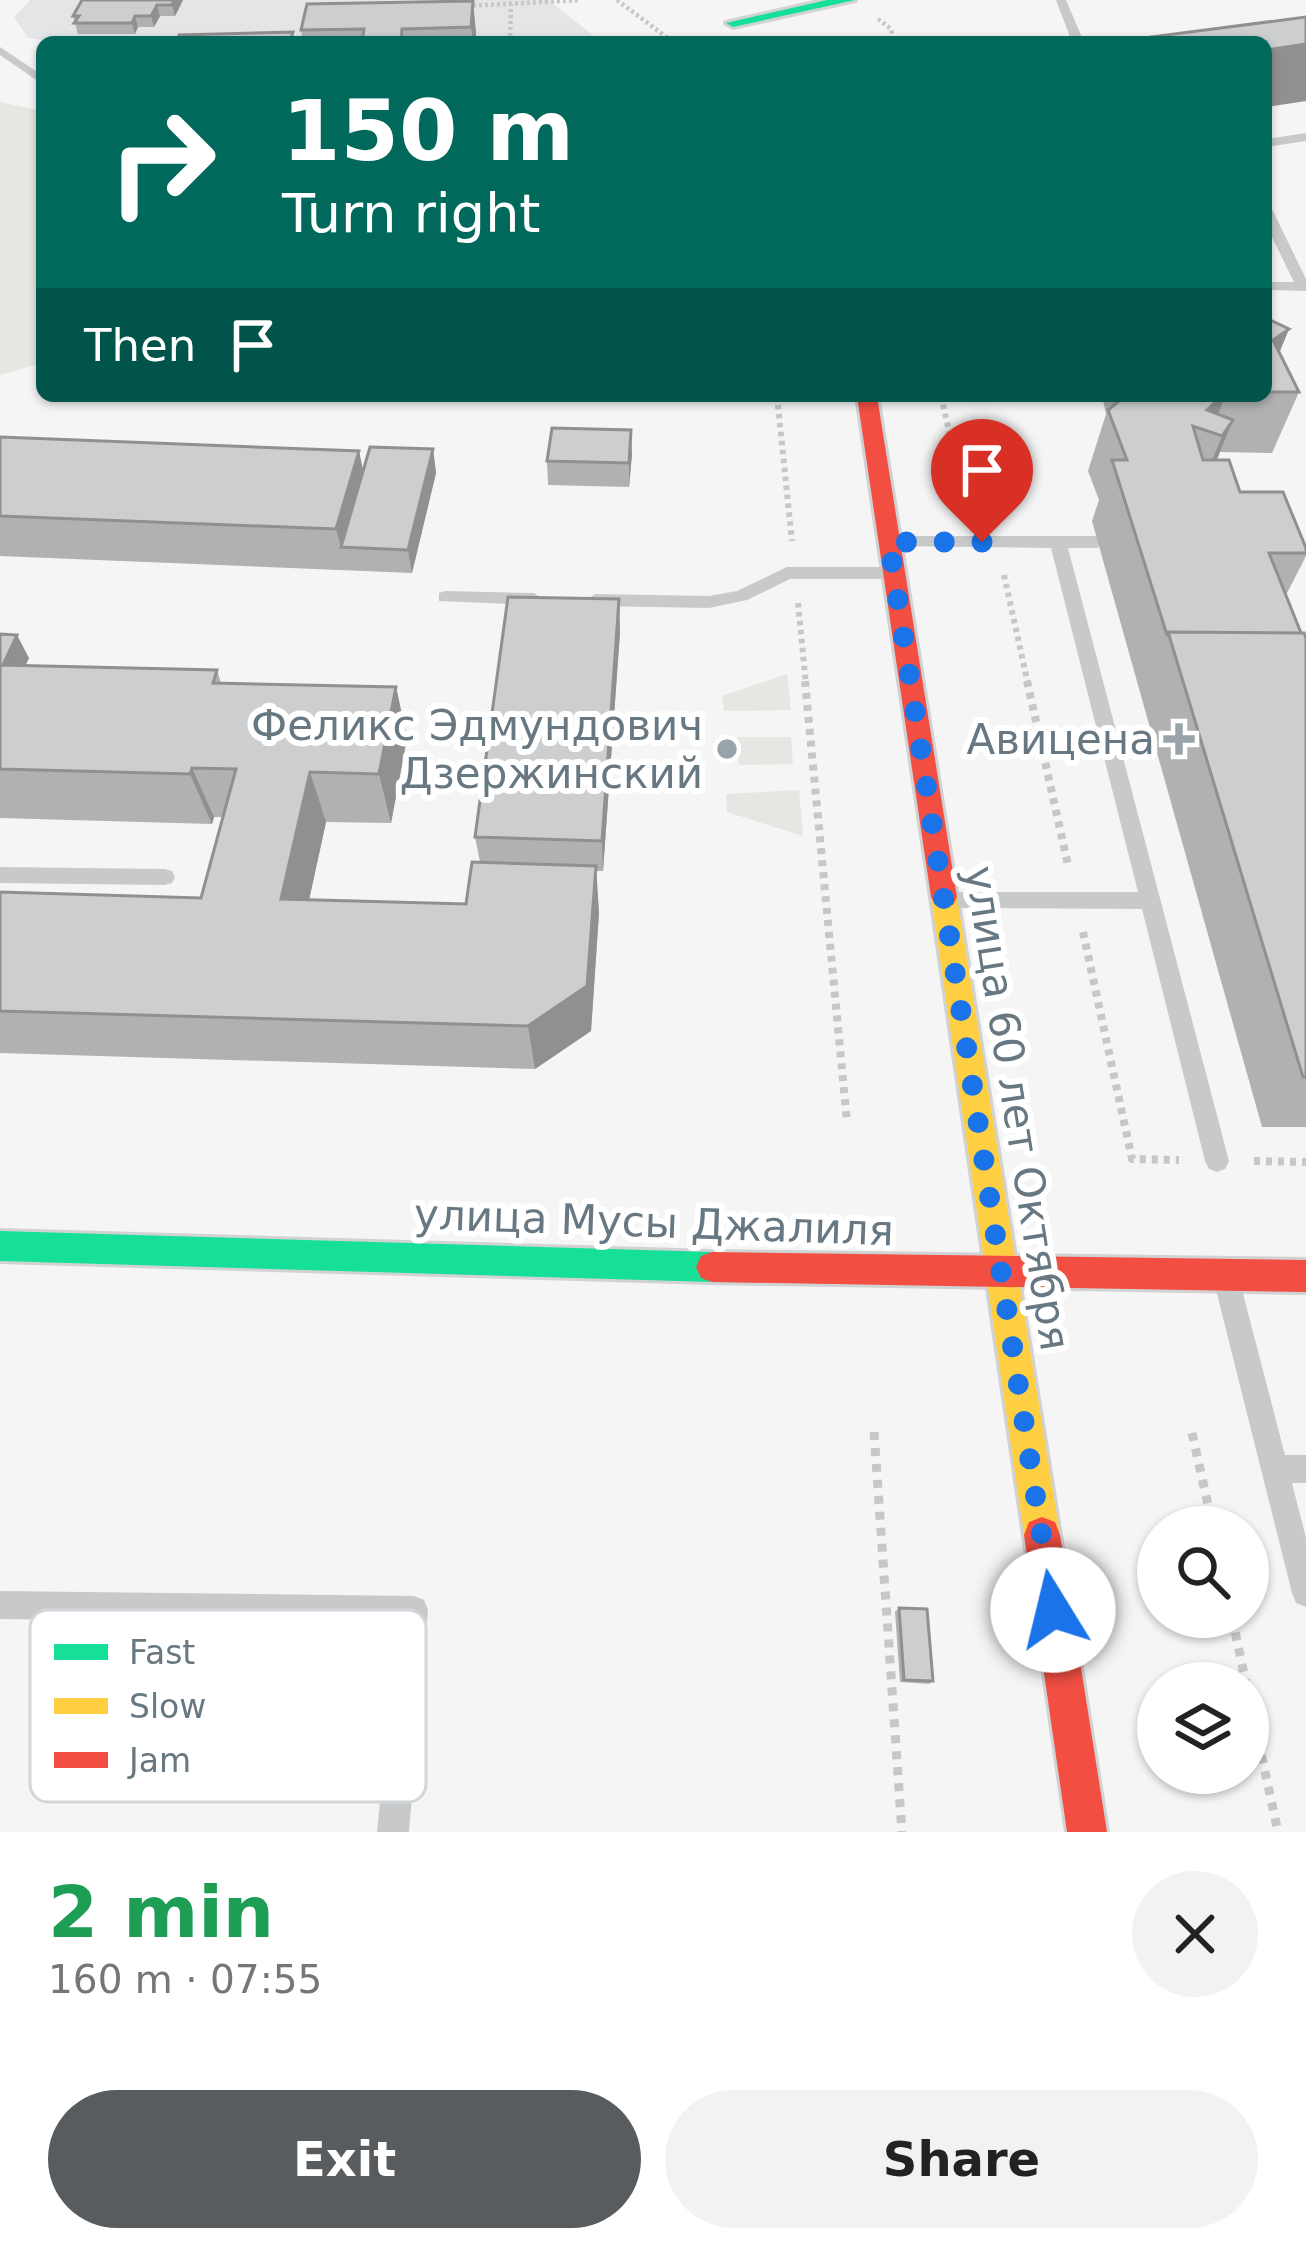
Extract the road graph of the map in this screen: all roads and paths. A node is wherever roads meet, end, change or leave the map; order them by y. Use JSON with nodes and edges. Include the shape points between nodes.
{"nodes":[{"id":1,"x":580,"y":0,"type":"edge"},
{"id":2,"x":617,"y":0,"type":"edge"},
{"id":3,"x":1061,"y":0,"type":"edge"},
{"id":4,"x":511,"y":4,"type":"junction"},
{"id":5,"x":447,"y":7,"type":"edge"},
{"id":6,"x":875,"y":9,"type":"edge"},
{"id":7,"x":840,"y":12,"type":"edge"},
{"id":8,"x":510,"y":36,"type":"edge"},
{"id":9,"x":665,"y":36,"type":"edge"},
{"id":10,"x":750,"y":36,"type":"edge"},
{"id":11,"x":892,"y":36,"type":"edge"},
{"id":12,"x":1076,"y":36,"type":"edge"},
{"id":13,"x":0,"y":50,"type":"edge"},
{"id":14,"x":36,"y":76,"type":"edge"},
{"id":15,"x":1306,"y":136,"type":"edge"},
{"id":16,"x":1272,"y":142,"type":"edge"},
{"id":17,"x":1272,"y":223,"type":"edge"},
{"id":18,"x":1272,"y":286,"type":"edge"},
{"id":19,"x":1305,"y":286,"type":"edge"},
{"id":20,"x":778,"y":402,"type":"edge"},
{"id":21,"x":868,"y":402,"type":"edge"},
{"id":22,"x":942,"y":402,"type":"edge"},
{"id":23,"x":889,"y":542,"type":"junction"},
{"id":24,"x":982,"y":542,"type":"junction"},
{"id":25,"x":1058,"y":542,"type":"junction"},
{"id":26,"x":1097,"y":542,"type":"dead end"},
{"id":27,"x":795,"y":572,"type":"junction"},
{"id":28,"x":894,"y":573,"type":"junction"},
{"id":29,"x":445,"y":597,"type":"dead end"},
{"id":30,"x":555,"y":599,"type":"edge"},
{"id":31,"x":577,"y":599,"type":"edge"},
{"id":32,"x":0,"y":875,"type":"edge"},
{"id":33,"x":165,"y":877,"type":"dead end"},
{"id":34,"x":944,"y":900,"type":"junction"},
{"id":35,"x":1076,"y":900,"type":"junction"},
{"id":36,"x":1151,"y":901,"type":"junction"},
{"id":37,"x":847,"y":1121,"type":"dead end"},
{"id":38,"x":1132,"y":1159,"type":"dead end"},
{"id":39,"x":1217,"y":1161,"type":"dead end"},
{"id":40,"x":0,"y":1246,"type":"edge"},
{"id":41,"x":1000,"y":1272,"type":"junction"},
{"id":42,"x":1225,"y":1275,"type":"junction"},
{"id":43,"x":1306,"y":1276,"type":"edge"},
{"id":44,"x":874,"y":1432,"type":"dead end"},
{"id":45,"x":1192,"y":1433,"type":"dead end"},
{"id":46,"x":1274,"y":1469,"type":"junction"},
{"id":47,"x":1306,"y":1469,"type":"edge"},
{"id":48,"x":1208,"y":1506,"type":"edge"},
{"id":49,"x":1306,"y":1593,"type":"edge"},
{"id":50,"x":0,"y":1605,"type":"edge"},
{"id":51,"x":414,"y":1610,"type":"edge"},
{"id":52,"x":1269,"y":1790,"type":"edge"},
{"id":53,"x":396,"y":1802,"type":"edge"},
{"id":54,"x":393,"y":1832,"type":"edge"},
{"id":55,"x":902,"y":1832,"type":"edge"},
{"id":56,"x":1087,"y":1832,"type":"edge"},
{"id":57,"x":1278,"y":1832,"type":"edge"}],
"edges":[{"from":1,"to":4,"type":"path"},
{"from":2,"to":9,"type":"path"},
{"from":3,"to":12,"type":"lane"},
{"from":4,"to":5,"type":"path"},
{"from":4,"to":8,"type":"path"},
{"from":6,"to":7,"type":"main road"},
{"from":6,"to":11,"type":"path"},
{"from":7,"to":10,"type":"main road","via":[[724,18]]},
{"from":13,"to":14,"type":"lane"},
{"from":15,"to":16,"type":"lane"},
{"from":17,"to":19,"type":"lane"},
{"from":18,"to":19,"type":"lane"},
{"from":20,"to":27,"type":"path"},
{"from":21,"to":23,"type":"main road","name":"улица 60 лет Октября"},
{"from":22,"to":24,"type":"path","via":[[970,526]]},
{"from":23,"to":24,"type":"lane"},
{"from":23,"to":28,"type":"main road","name":"улица 60 лет Октября"},
{"from":24,"to":25,"type":"lane"},
{"from":24,"to":35,"type":"path","via":[[1003,569]]},
{"from":25,"to":26,"type":"lane"},
{"from":25,"to":36,"type":"lane"},
{"from":27,"to":28,"type":"lane"},
{"from":27,"to":31,"type":"lane","via":[[709,602]]},
{"from":27,"to":37,"type":"path"},
{"from":28,"to":34,"type":"main road","name":"улица 60 лет Октября"},
{"from":29,"to":30,"type":"lane"},
{"from":32,"to":33,"type":"lane"},
{"from":34,"to":35,"type":"lane"},
{"from":34,"to":41,"type":"main road","name":"улица 60 лет Октября"},
{"from":35,"to":36,"type":"lane"},
{"from":35,"to":38,"type":"path"},
{"from":36,"to":39,"type":"lane"},
{"from":40,"to":41,"type":"main road","name":"улица Мусы Джалиля"},
{"from":41,"to":42,"type":"main road","name":"улица Мусы Джалиля"},
{"from":41,"to":56,"type":"main road","name":"улица 60 лет Октября"},
{"from":42,"to":43,"type":"main road","name":"улица Мусы Джалиля"},
{"from":42,"to":46,"type":"lane"},
{"from":44,"to":55,"type":"path"},
{"from":45,"to":48,"type":"path"},
{"from":46,"to":47,"type":"lane"},
{"from":46,"to":49,"type":"lane"},
{"from":50,"to":51,"type":"lane"},
{"from":52,"to":57,"type":"path"},
{"from":53,"to":54,"type":"lane"}]}
